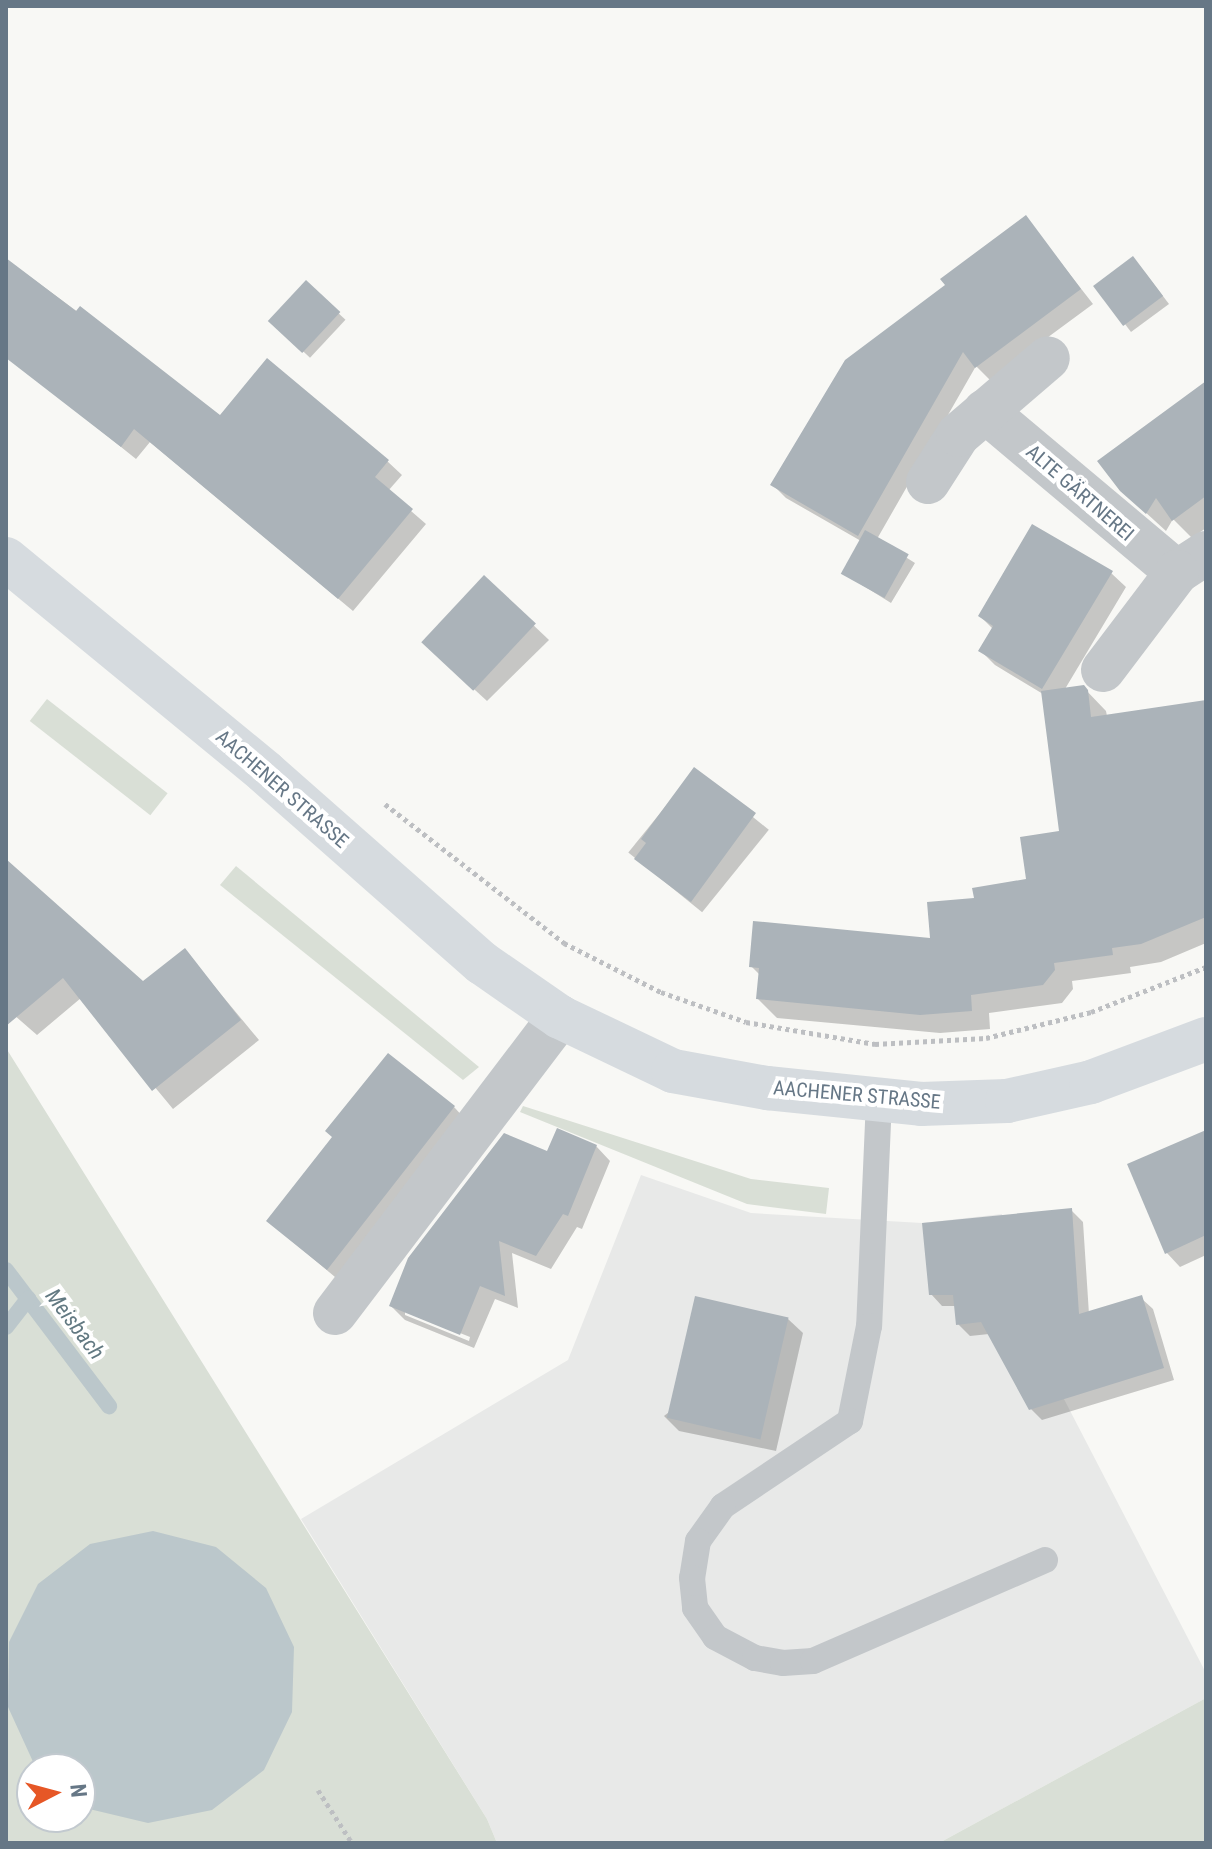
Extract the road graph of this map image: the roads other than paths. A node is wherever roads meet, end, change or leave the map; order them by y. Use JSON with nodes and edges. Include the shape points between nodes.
{"nodes":[{"id":1,"x":1048,"y":358,"type":"dead end"},
{"id":2,"x":985,"y":411,"type":"junction"},
{"id":3,"x":928,"y":482,"type":"dead end"},
{"id":4,"x":6,"y":559,"type":"edge"},
{"id":5,"x":1191,"y":562,"type":"edge"},
{"id":6,"x":1103,"y":670,"type":"dead end"},
{"id":7,"x":560,"y":1017,"type":"junction"},
{"id":8,"x":1206,"y":1039,"type":"edge"},
{"id":9,"x":879,"y":1100,"type":"junction"},
{"id":10,"x":335,"y":1313,"type":"dead end"},
{"id":11,"x":1045,"y":1560,"type":"dead end"}],
"edges":[{"from":1,"to":2,"type":"street"},
{"from":2,"to":3,"type":"street","via":[[958,435]]},
{"from":2,"to":5,"type":"street","name":"ALTE GÄRTNEREI"},
{"from":4,"to":7,"type":"main road","name":"AACHENER STRASSE","via":[[265,772],[482,963]]},
{"from":5,"to":6,"type":"street","name":"ALTE GÄRTNEREI"},
{"from":7,"to":9,"type":"main road","name":"AACHENER STRASSE","via":[[673,1071]]},
{"from":7,"to":10,"type":"street"},
{"from":8,"to":9,"type":"main road","name":"AACHENER STRASSE","via":[[1091,1082],[1007,1101]]},
{"from":9,"to":11,"type":"lane","via":[[869,1326],[850,1421],[723,1506],[698,1541],[692,1578],[695,1608],[715,1637],[755,1658],[813,1661]]}]}
